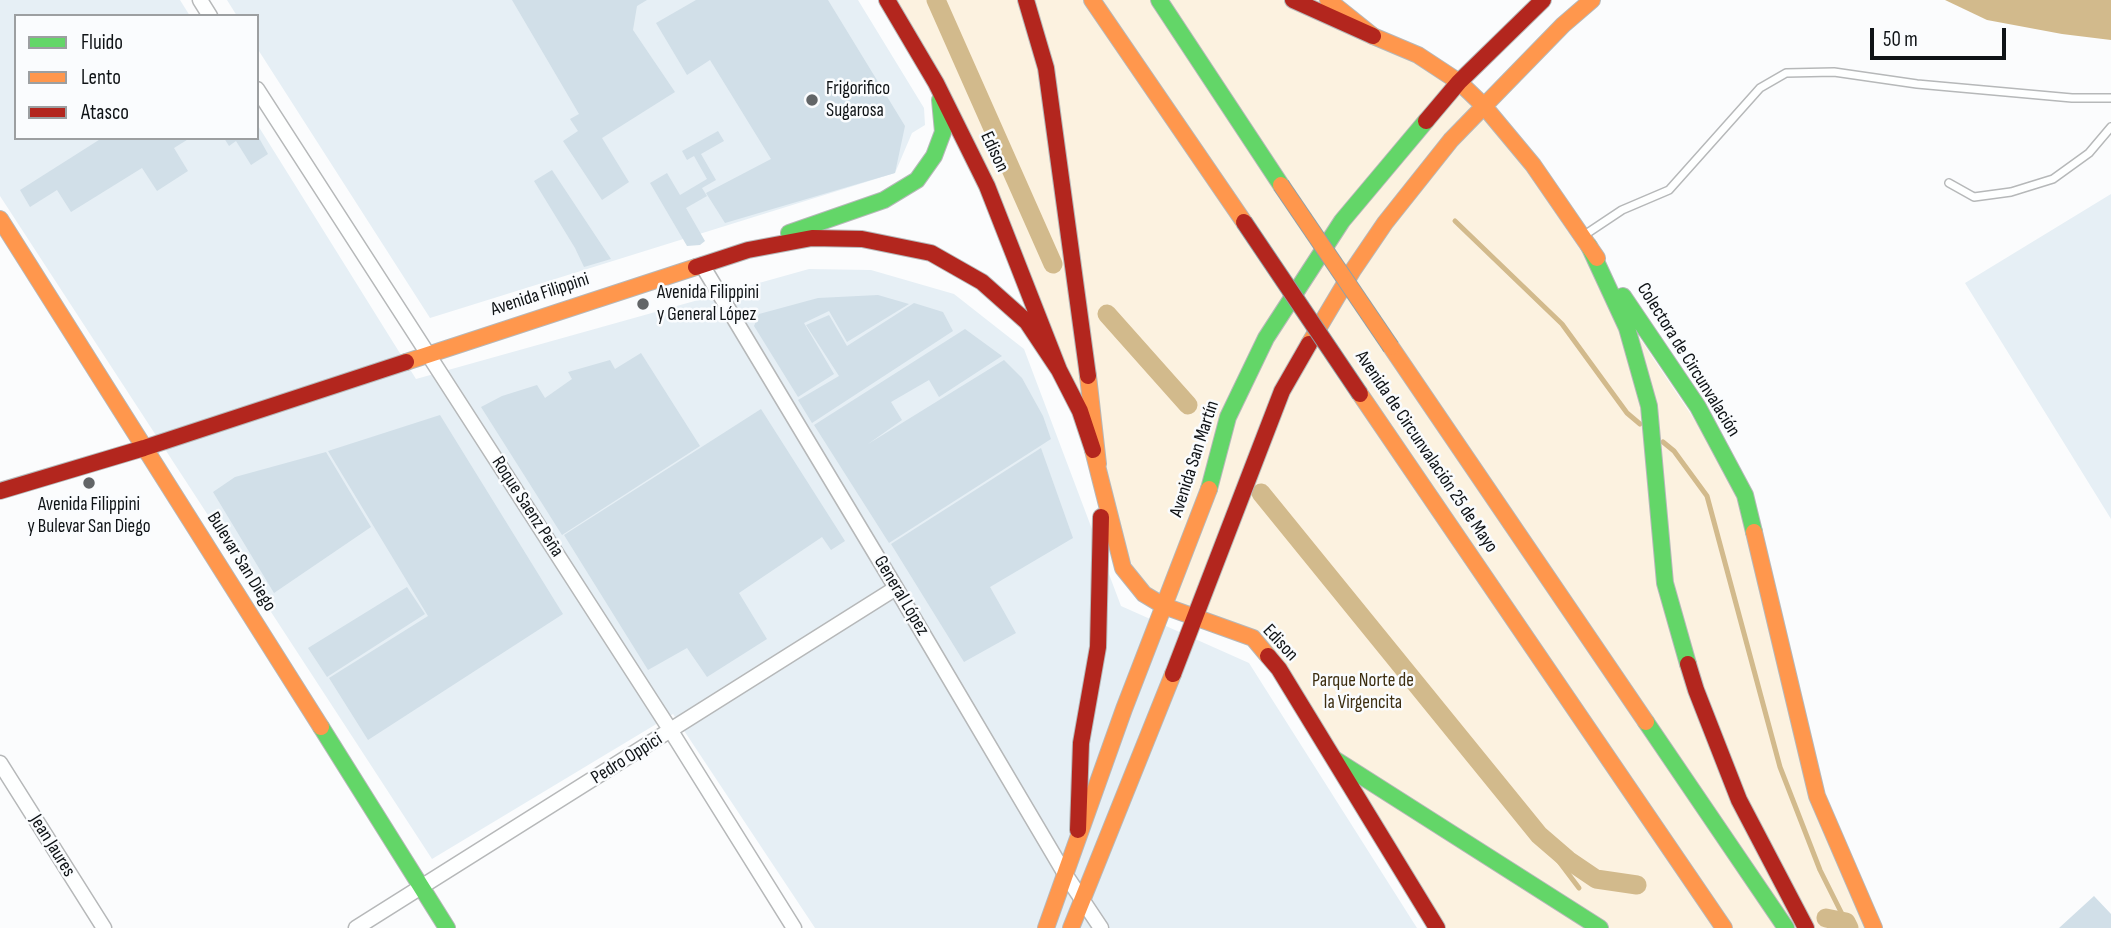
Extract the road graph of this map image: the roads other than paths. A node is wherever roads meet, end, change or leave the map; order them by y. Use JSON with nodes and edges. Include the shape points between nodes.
{"nodes":[{"id":1,"x":887,"y":0,"type":"edge"},
{"id":2,"x":1026,"y":0,"type":"edge"},
{"id":3,"x":1092,"y":0,"type":"edge"},
{"id":4,"x":1159,"y":0,"type":"edge"},
{"id":5,"x":1293,"y":0,"type":"edge"},
{"id":6,"x":1328,"y":0,"type":"edge"},
{"id":7,"x":1543,"y":0,"type":"edge"},
{"id":8,"x":1592,"y":0,"type":"edge"},
{"id":9,"x":1373,"y":36,"type":"junction"},
{"id":10,"x":1459,"y":82,"type":"junction"},
{"id":11,"x":936,"y":83,"type":"junction"},
{"id":12,"x":259,"y":92,"type":"edge"},
{"id":13,"x":2111,"y":98,"type":"edge"},
{"id":14,"x":1483,"y":105,"type":"junction"},
{"id":15,"x":2111,"y":127,"type":"edge"},
{"id":16,"x":1949,"y":183,"type":"dead end"},
{"id":17,"x":0,"y":219,"type":"edge"},
{"id":18,"x":1586,"y":241,"type":"junction"},
{"id":19,"x":748,"y":250,"type":"junction"},
{"id":20,"x":702,"y":265,"type":"junction"},
{"id":21,"x":428,"y":354,"type":"junction"},
{"id":22,"x":1059,"y":370,"type":"junction"},
{"id":23,"x":144,"y":448,"type":"junction"},
{"id":24,"x":1098,"y":464,"type":"junction"},
{"id":25,"x":0,"y":491,"type":"edge"},
{"id":26,"x":1101,"y":491,"type":"junction"},
{"id":27,"x":896,"y":588,"type":"junction"},
{"id":28,"x":1164,"y":606,"type":"junction"},
{"id":29,"x":1195,"y":619,"type":"junction"},
{"id":30,"x":671,"y":731,"type":"junction"},
{"id":31,"x":1336,"y":760,"type":"junction"},
{"id":32,"x":0,"y":763,"type":"edge"},
{"id":33,"x":1078,"y":834,"type":"junction"},
{"id":34,"x":1065,"y":874,"type":"junction"},
{"id":35,"x":421,"y":888,"type":"junction"},
{"id":36,"x":1083,"y":900,"type":"junction"},
{"id":37,"x":104,"y":928,"type":"edge"},
{"id":38,"x":356,"y":928,"type":"edge"},
{"id":39,"x":447,"y":928,"type":"edge"},
{"id":40,"x":794,"y":928,"type":"edge"},
{"id":41,"x":1046,"y":928,"type":"edge"},
{"id":42,"x":1071,"y":928,"type":"edge"},
{"id":43,"x":1101,"y":928,"type":"edge"},
{"id":44,"x":1437,"y":928,"type":"edge"},
{"id":45,"x":1600,"y":928,"type":"edge"},
{"id":46,"x":1724,"y":928,"type":"edge"},
{"id":47,"x":1786,"y":928,"type":"edge"},
{"id":48,"x":1806,"y":928,"type":"edge"},
{"id":49,"x":1874,"y":928,"type":"edge"}],
"edges":[{"from":1,"to":11,"type":"main road","name":"Edison"},
{"from":2,"to":24,"type":"main road","via":[[1046,68]]},
{"from":3,"to":46,"type":"main road","name":"Avenida de Circunvalación 25 de Mayo","bridge":true},
{"from":4,"to":47,"type":"main road","name":"Avenida de Circunvalación 25 de Mayo","bridge":true},
{"from":5,"to":9,"type":"main road"},
{"from":6,"to":9,"type":"main road","name":"Colectora de Circunvalación"},
{"from":7,"to":10,"type":"main road","name":"Avenida San Martín"},
{"from":8,"to":14,"type":"main road"},
{"from":9,"to":10,"type":"main road","name":"Colectora de Circunvalación","via":[[1418,55]]},
{"from":10,"to":14,"type":"main road","name":"Colectora de Circunvalación"},
{"from":10,"to":28,"type":"main road","name":"Avenida San Martín","via":[[1342,221],[1266,338],[1228,416],[1211,485]]},
{"from":11,"to":19,"type":"main road","via":[[943,132],[934,156],[917,180],[884,200]]},
{"from":11,"to":22,"type":"main road","name":"Edison","via":[[987,186]]},
{"from":12,"to":21,"type":"street","name":"Roque Saenz Peña"},
{"from":13,"to":18,"type":"lane","via":[[1917,84],[1833,72],[1786,73],[1760,89],[1669,190],[1622,210]]},
{"from":14,"to":18,"type":"main road","name":"Colectora de Circunvalación","via":[[1533,165]]},
{"from":14,"to":29,"type":"main road","via":[[1385,223],[1282,391]]},
{"from":15,"to":16,"type":"lane","via":[[2089,153],[2053,179],[1974,197]]},
{"from":17,"to":23,"type":"main road","name":"Bulevar San Diego"},
{"from":18,"to":48,"type":"main road","via":[[1626,328],[1649,406],[1665,583],[1696,690],[1739,800]]},
{"from":18,"to":49,"type":"main road","name":"Colectora de Circunvalación","via":[[1698,407],[1745,495],[1817,796]]},
{"from":19,"to":20,"type":"main road","name":"Avenida Filippini"},
{"from":19,"to":22,"type":"main road","name":"Avenida Filippini","via":[[812,238],[862,239],[931,253],[982,282],[1027,322]]},
{"from":20,"to":21,"type":"main road","name":"Avenida Filippini"},
{"from":20,"to":27,"type":"street","name":"General López"},
{"from":21,"to":23,"type":"main road","name":"Avenida Filippini"},
{"from":21,"to":30,"type":"street","name":"Roque Saenz Peña"},
{"from":22,"to":24,"type":"main road","via":[[1080,411]]},
{"from":23,"to":25,"type":"main road","name":"Avenida Filippini"},
{"from":23,"to":35,"type":"main road","name":"Bulevar San Diego"},
{"from":24,"to":26,"type":"main road","name":"Edison"},
{"from":26,"to":28,"type":"main road","name":"Edison","via":[[1123,568],[1144,594]]},
{"from":26,"to":33,"type":"main road","via":[[1098,647],[1081,743]]},
{"from":27,"to":30,"type":"street","name":"Pedro Oppici"},
{"from":27,"to":34,"type":"street","name":"General López"},
{"from":28,"to":29,"type":"main road","name":"Edison"},
{"from":28,"to":33,"type":"main road","name":"Avenida San Martín"},
{"from":29,"to":31,"type":"main road","name":"Edison","via":[[1253,638],[1279,669]]},
{"from":29,"to":36,"type":"main road"},
{"from":30,"to":35,"type":"street","name":"Pedro Oppici"},
{"from":30,"to":40,"type":"street","name":"Roque Saenz Peña"},
{"from":31,"to":44,"type":"main road","name":"Edison"},
{"from":31,"to":45,"type":"main road"},
{"from":32,"to":37,"type":"street","name":"Jean Jaures"},
{"from":33,"to":34,"type":"main road","name":"Avenida San Martín"},
{"from":34,"to":36,"type":"street","name":"General López"},
{"from":34,"to":41,"type":"main road","name":"Avenida San Martín"},
{"from":35,"to":38,"type":"street","name":"Pedro Oppici"},
{"from":35,"to":39,"type":"main road","name":"Bulevar San Diego"},
{"from":36,"to":42,"type":"main road"},
{"from":36,"to":43,"type":"street","name":"General López"}]}
